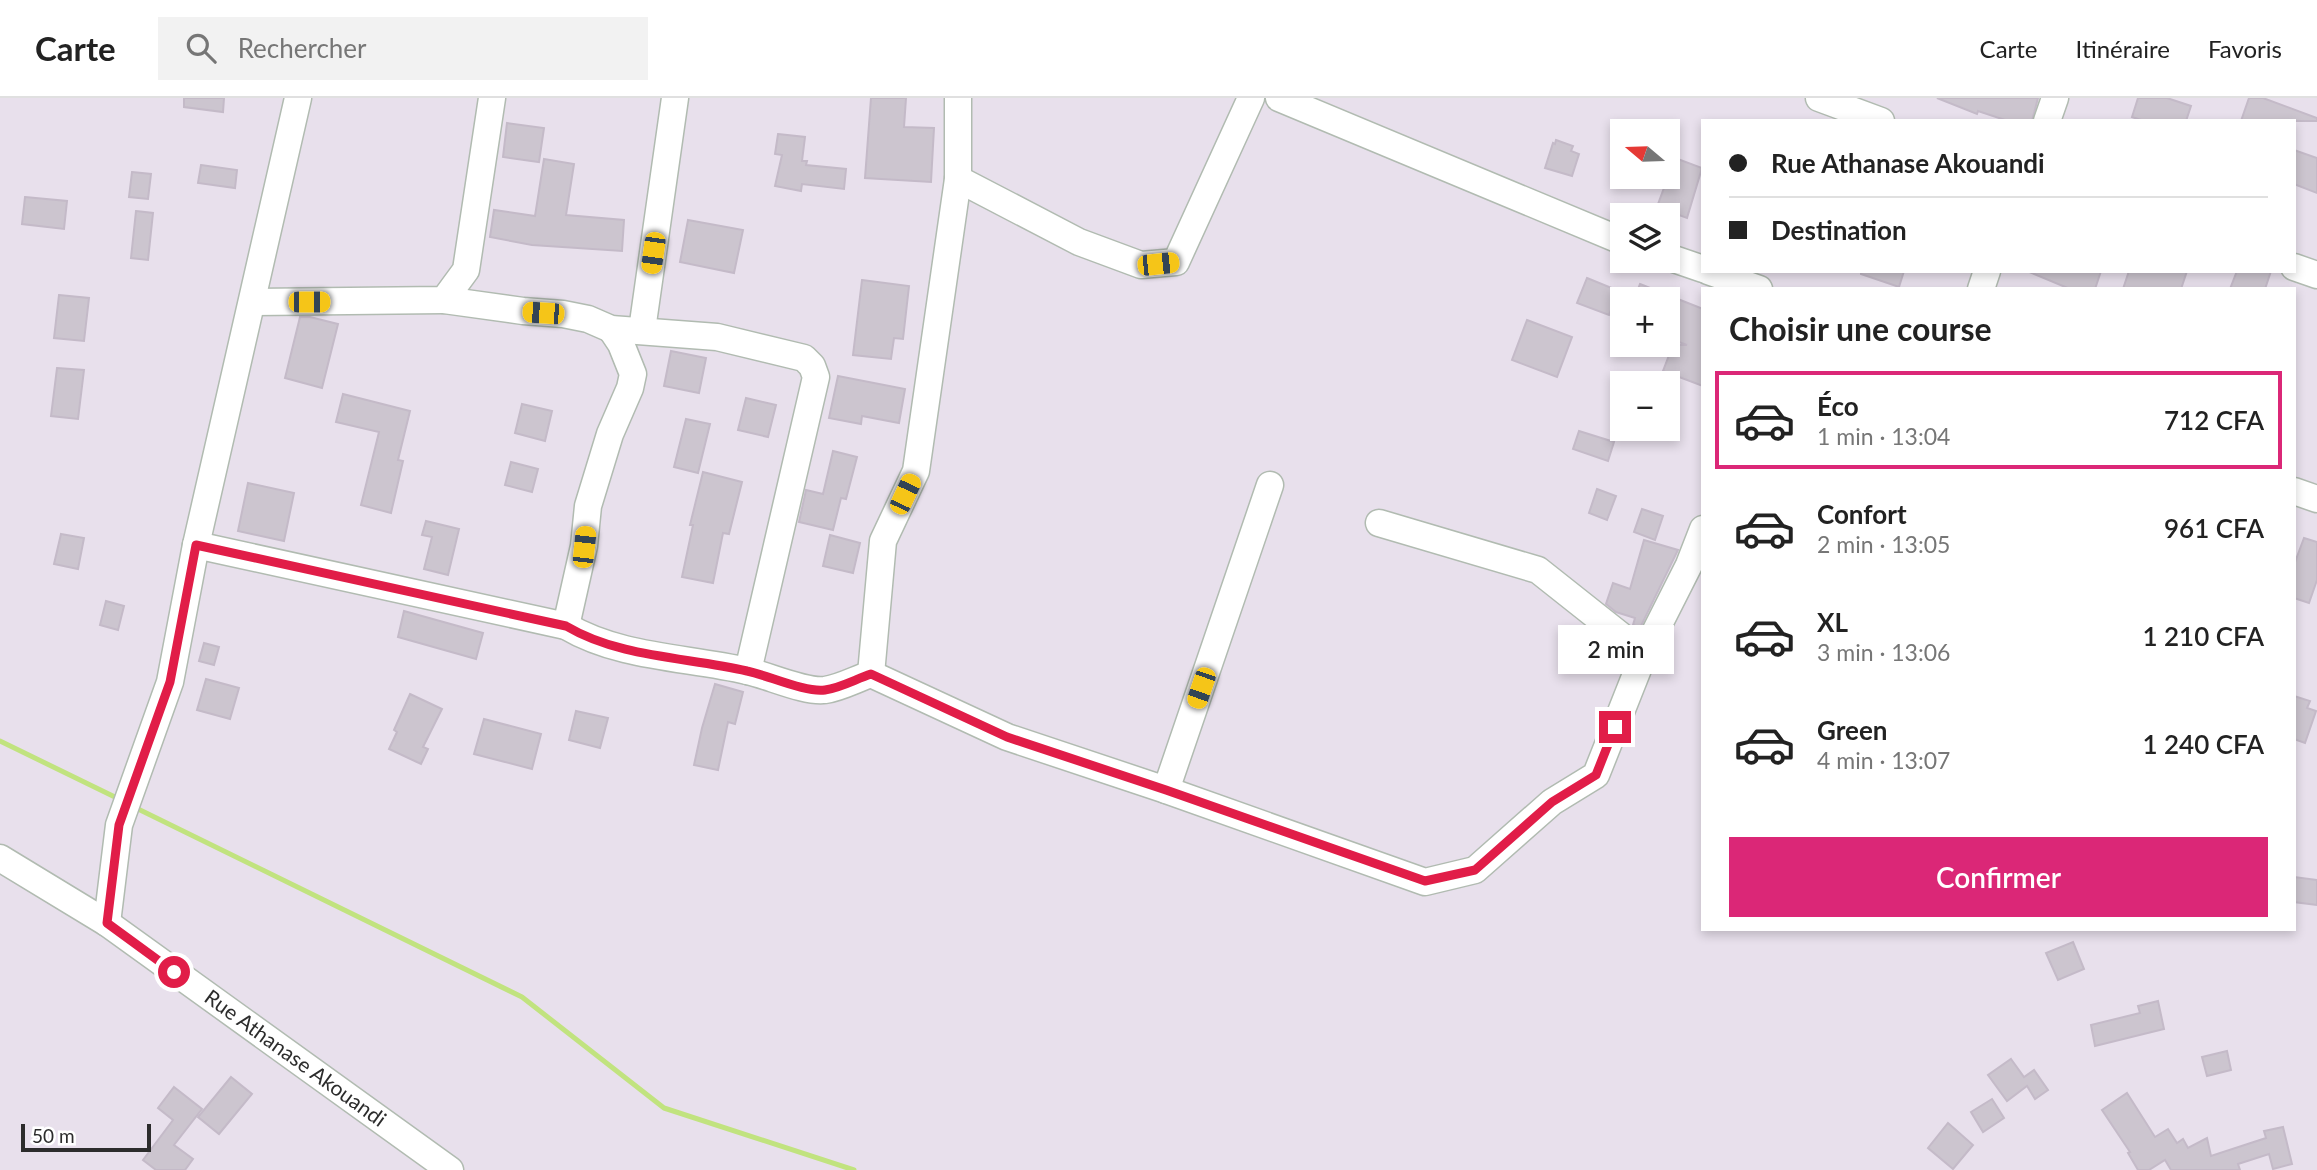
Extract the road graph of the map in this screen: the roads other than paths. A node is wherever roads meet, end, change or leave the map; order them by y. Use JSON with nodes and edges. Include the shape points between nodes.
{"nodes":[{"id":1,"x":298,"y":98,"type":"edge"},
{"id":2,"x":492,"y":98,"type":"edge"},
{"id":3,"x":675,"y":98,"type":"edge"},
{"id":4,"x":958,"y":98,"type":"edge"},
{"id":5,"x":1251,"y":98,"type":"edge"},
{"id":6,"x":1279,"y":98,"type":"edge"},
{"id":7,"x":1819,"y":98,"type":"edge"},
{"id":8,"x":2055,"y":98,"type":"edge"},
{"id":9,"x":1876,"y":119,"type":"edge"},
{"id":10,"x":2048,"y":119,"type":"edge"},
{"id":11,"x":958,"y":179,"type":"junction"},
{"id":12,"x":1610,"y":236,"type":"edge"},
{"id":13,"x":1680,"y":261,"type":"edge"},
{"id":14,"x":1701,"y":268,"type":"edge"},
{"id":15,"x":2296,"y":268,"type":"edge"},
{"id":16,"x":1714,"y":273,"type":"edge"},
{"id":17,"x":2317,"y":275,"type":"edge"},
{"id":18,"x":1753,"y":287,"type":"edge"},
{"id":19,"x":444,"y":300,"type":"junction"},
{"id":20,"x":253,"y":302,"type":"junction"},
{"id":21,"x":611,"y":329,"type":"junction"},
{"id":22,"x":642,"y":330,"type":"junction"},
{"id":23,"x":1270,"y":485,"type":"dead end"},
{"id":24,"x":2296,"y":492,"type":"edge"},
{"id":25,"x":2317,"y":499,"type":"edge"},
{"id":26,"x":1379,"y":523,"type":"dead end"},
{"id":27,"x":1701,"y":534,"type":"edge"},
{"id":28,"x":196,"y":545,"type":"junction"},
{"id":29,"x":566,"y":626,"type":"junction"},
{"id":30,"x":1644,"y":654,"type":"junction"},
{"id":31,"x":748,"y":671,"type":"junction"},
{"id":32,"x":871,"y":674,"type":"junction"},
{"id":33,"x":1166,"y":790,"type":"junction"},
{"id":34,"x":0,"y":858,"type":"edge"},
{"id":35,"x":107,"y":923,"type":"junction"},
{"id":36,"x":450,"y":1170,"type":"edge"}],
"edges":[{"from":1,"to":20,"type":"street"},
{"from":2,"to":19,"type":"street","via":[[466,270]]},
{"from":3,"to":22,"type":"street"},
{"from":4,"to":11,"type":"street"},
{"from":5,"to":11,"type":"street","via":[[1175,262],[1141,265],[1079,242]]},
{"from":6,"to":12,"type":"street"},
{"from":7,"to":9,"type":"street"},
{"from":8,"to":10,"type":"street"},
{"from":11,"to":32,"type":"street","via":[[916,471],[883,541]]},
{"from":13,"to":14,"type":"street"},
{"from":15,"to":17,"type":"street"},
{"from":16,"to":18,"type":"street"},
{"from":19,"to":20,"type":"street"},
{"from":19,"to":21,"type":"street","via":[[563,314]]},
{"from":20,"to":28,"type":"street"},
{"from":21,"to":22,"type":"street"},
{"from":21,"to":29,"type":"street","via":[[632,374],[630,388],[588,506]]},
{"from":22,"to":31,"type":"street","via":[[717,337],[804,358],[816,377]]},
{"from":23,"to":33,"type":"street"},
{"from":24,"to":25,"type":"street"},
{"from":26,"to":30,"type":"street","via":[[1538,570]]},
{"from":27,"to":30,"type":"street"},
{"from":28,"to":29,"type":"street"},
{"from":28,"to":35,"type":"street","via":[[170,682],[119,825]]},
{"from":29,"to":31,"type":"street","via":[[599,642]]},
{"from":30,"to":33,"type":"street","via":[[1596,775],[1552,802],[1475,870],[1425,881]]},
{"from":31,"to":32,"type":"street","via":[[823,691]]},
{"from":32,"to":33,"type":"street","via":[[1007,737]]},
{"from":34,"to":35,"type":"street","name":"Rue Athanase Akouandi"},
{"from":35,"to":36,"type":"street","name":"Rue Athanase Akouandi"}]}
